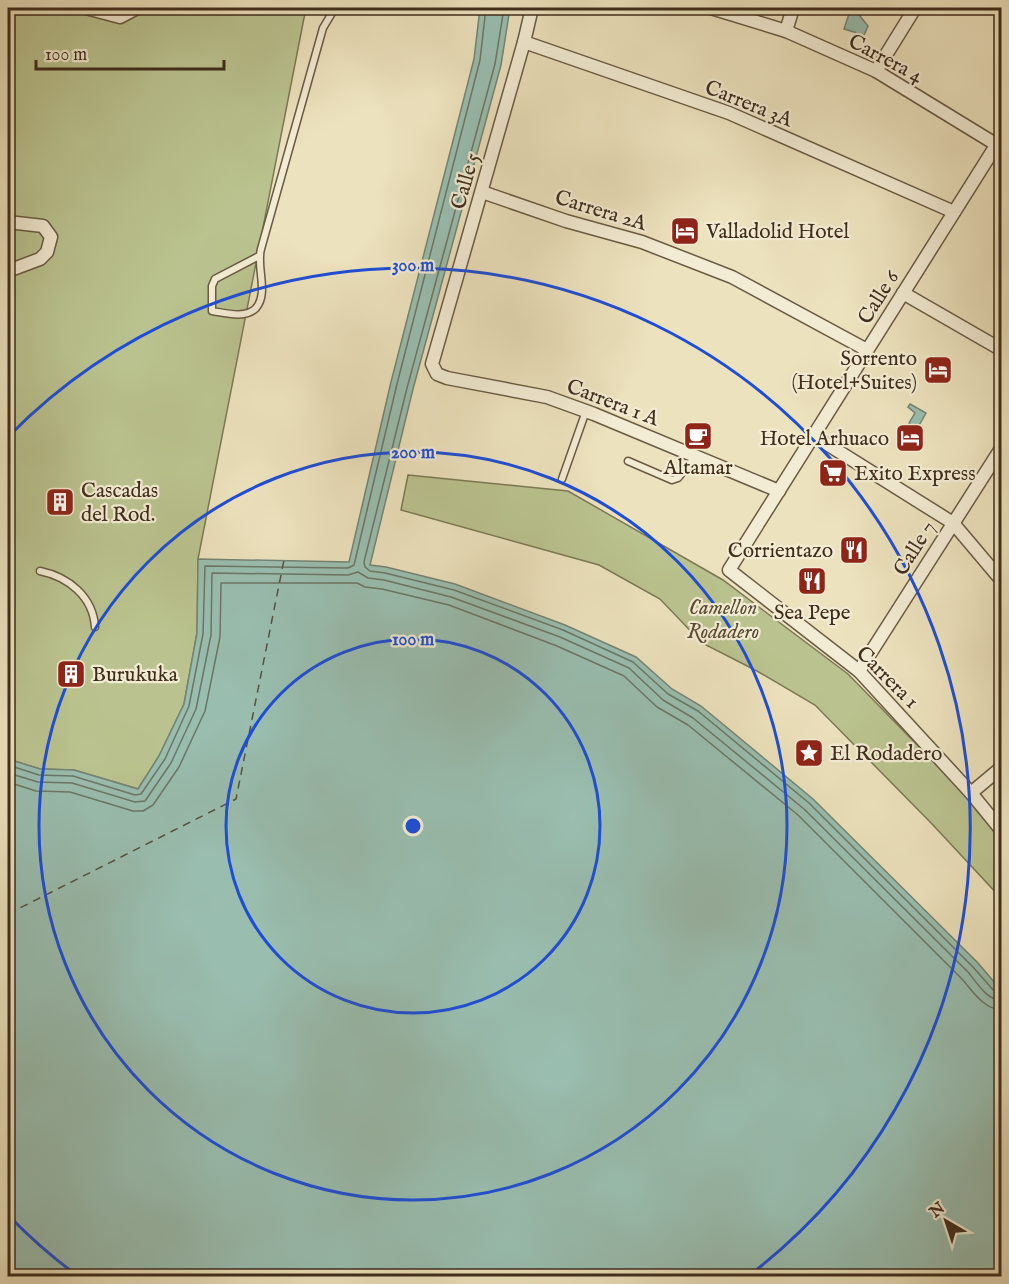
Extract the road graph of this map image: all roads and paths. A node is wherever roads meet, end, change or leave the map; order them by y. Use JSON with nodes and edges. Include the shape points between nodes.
{"nodes":[{"id":1,"x":86,"y":8,"type":"edge"},
{"id":2,"x":137,"y":8,"type":"edge"},
{"id":3,"x":335,"y":8,"type":"edge"},
{"id":4,"x":532,"y":8,"type":"edge"},
{"id":5,"x":711,"y":8,"type":"edge"},
{"id":6,"x":793,"y":8,"type":"edge"},
{"id":7,"x":915,"y":8,"type":"edge"},
{"id":8,"x":786,"y":31,"type":"junction"},
{"id":9,"x":525,"y":42,"type":"junction"},
{"id":10,"x":876,"y":71,"type":"junction"},
{"id":11,"x":1000,"y":143,"type":"edge"},
{"id":12,"x":482,"y":192,"type":"junction"},
{"id":13,"x":954,"y":212,"type":"junction"},
{"id":14,"x":8,"y":222,"type":"edge"},
{"id":15,"x":260,"y":256,"type":"junction"},
{"id":16,"x":8,"y":271,"type":"edge"},
{"id":17,"x":903,"y":293,"type":"junction"},
{"id":18,"x":867,"y":350,"type":"junction"},
{"id":19,"x":1002,"y":350,"type":"edge"},
{"id":20,"x":432,"y":364,"type":"joint"},
{"id":21,"x":586,"y":411,"type":"junction"},
{"id":22,"x":814,"y":436,"type":"junction"},
{"id":23,"x":1002,"y":447,"type":"edge"},
{"id":24,"x":696,"y":456,"type":"junction"},
{"id":25,"x":628,"y":461,"type":"dead end"},
{"id":26,"x":562,"y":479,"type":"dead end"},
{"id":27,"x":779,"y":491,"type":"junction"},
{"id":28,"x":953,"y":523,"type":"junction"},
{"id":29,"x":729,"y":570,"type":"joint"},
{"id":30,"x":40,"y":572,"type":"dead end"},
{"id":31,"x":1002,"y":581,"type":"edge"},
{"id":32,"x":95,"y":627,"type":"dead end"},
{"id":33,"x":859,"y":671,"type":"junction"},
{"id":34,"x":1002,"y":767,"type":"edge"},
{"id":35,"x":971,"y":793,"type":"junction"},
{"id":36,"x":1002,"y":831,"type":"edge"}],
"edges":[{"from":1,"to":2,"type":"street","via":[[120,17]]},
{"from":3,"to":15,"type":"lane","via":[[323,27]]},
{"from":4,"to":9,"type":"street","name":"Calle 5"},
{"from":5,"to":8,"type":"street","name":"Carrera 4"},
{"from":6,"to":8,"type":"street"},
{"from":7,"to":10,"type":"street"},
{"from":8,"to":10,"type":"street","name":"Carrera 4"},
{"from":9,"to":12,"type":"street","name":"Calle 5"},
{"from":9,"to":13,"type":"street","name":"Carrera 3A","via":[[729,113]]},
{"from":10,"to":11,"type":"street","name":"Carrera 4"},
{"from":11,"to":13,"type":"street","name":"Calle 6"},
{"from":12,"to":18,"type":"street","name":"Carrera 2A","via":[[642,242],[732,277]]},
{"from":12,"to":20,"type":"street","name":"Calle 5"},
{"from":13,"to":17,"type":"street","name":"Calle 6"},
{"from":14,"to":16,"type":"street","via":[[43,226],[51,237],[47,252],[40,259]]},
{"from":15,"to":15,"type":"lane","via":[[215,279],[212,311],[241,315],[255,309],[261,296]]},
{"from":17,"to":18,"type":"street","name":"Calle 6"},
{"from":17,"to":19,"type":"street"},
{"from":18,"to":22,"type":"street","name":"Calle 6"},
{"from":20,"to":21,"type":"street","name":"Carrera 1 A","via":[[437,374],[447,378],[548,397]]},
{"from":21,"to":24,"type":"street","name":"Carrera 1 A"},
{"from":21,"to":26,"type":"lane"},
{"from":22,"to":27,"type":"street","name":"Calle 6"},
{"from":22,"to":28,"type":"street"},
{"from":23,"to":28,"type":"street","name":"Calle 7"},
{"from":24,"to":25,"type":"lane","via":[[672,480]]},
{"from":24,"to":27,"type":"street","name":"Carrera 1 A"},
{"from":27,"to":29,"type":"street","name":"Calle 6"},
{"from":28,"to":31,"type":"street"},
{"from":28,"to":33,"type":"street","name":"Calle 7"},
{"from":29,"to":33,"type":"street","name":"Carrera 1"},
{"from":30,"to":32,"type":"lane","via":[[57,575],[79,591],[94,613]]},
{"from":33,"to":35,"type":"street","name":"Carrera 1"},
{"from":34,"to":35,"type":"street"},
{"from":35,"to":36,"type":"street","name":"Carrera 1"}]}
